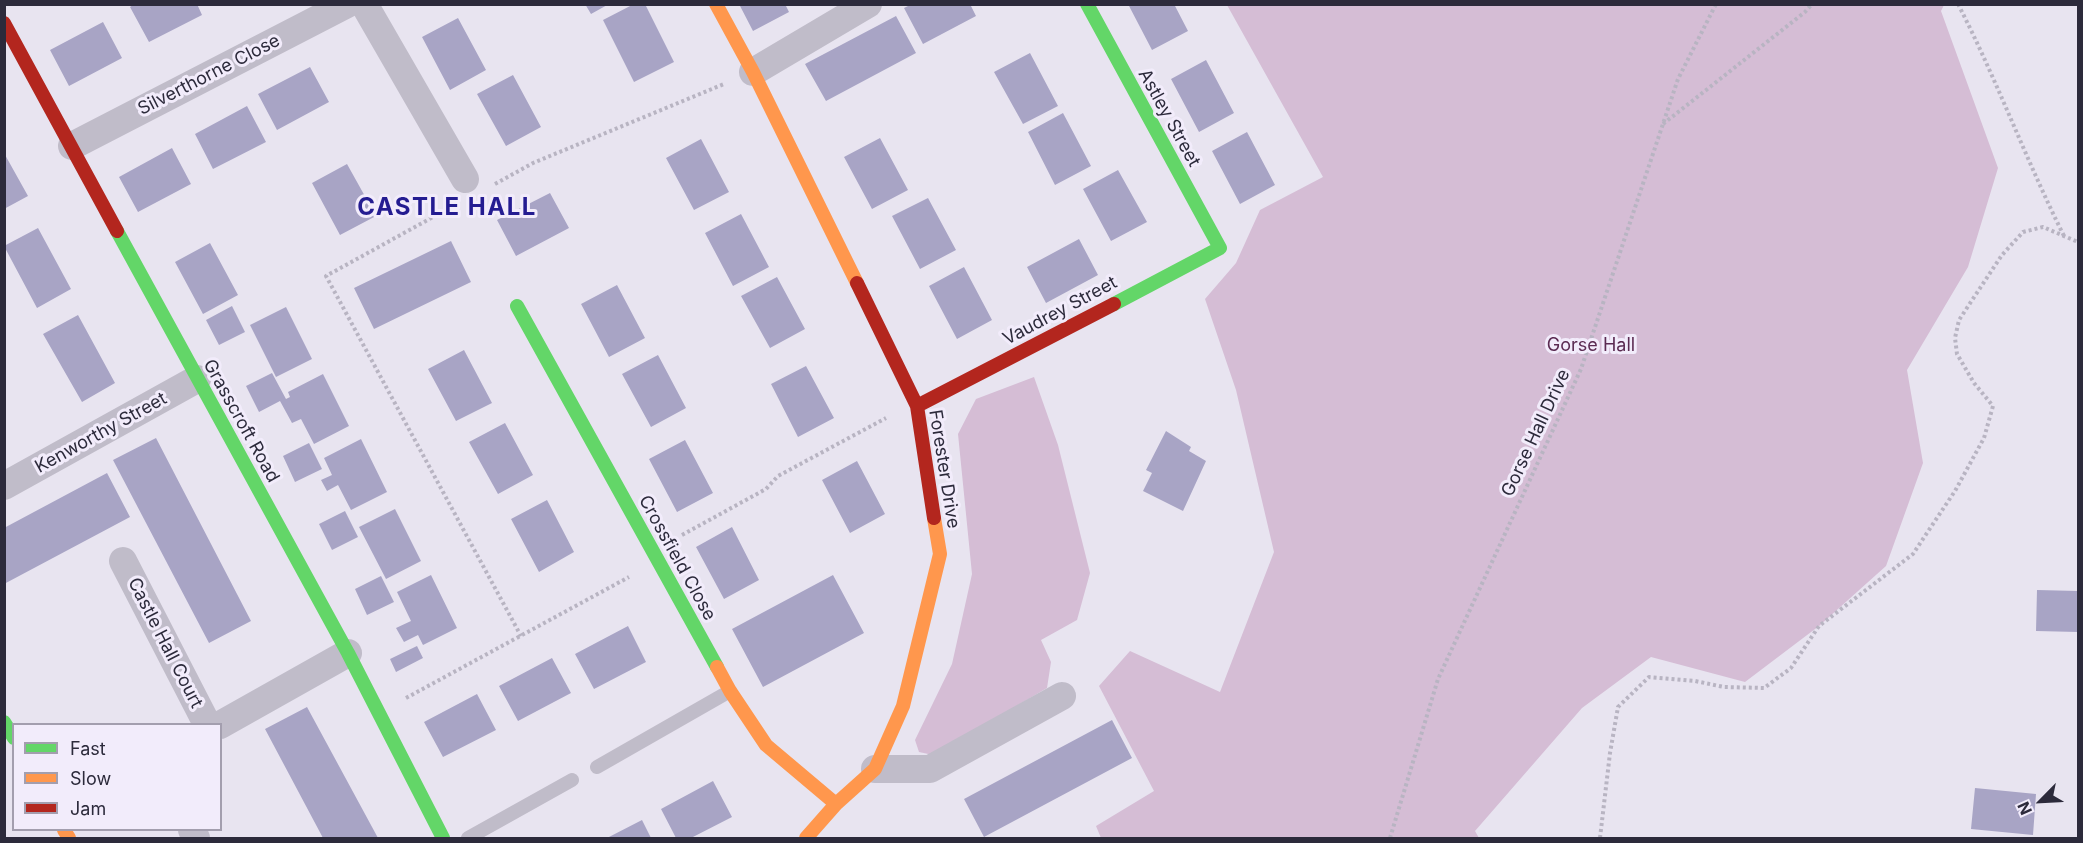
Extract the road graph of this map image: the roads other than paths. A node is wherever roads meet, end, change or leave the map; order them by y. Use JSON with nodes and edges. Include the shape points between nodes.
{"nodes":[{"id":1,"x":346,"y":4,"type":"edge"},
{"id":2,"x":364,"y":4,"type":"edge"},
{"id":3,"x":716,"y":4,"type":"edge"},
{"id":4,"x":868,"y":4,"type":"edge"},
{"id":5,"x":1086,"y":4,"type":"edge"},
{"id":6,"x":4,"y":22,"type":"edge"},
{"id":7,"x":753,"y":72,"type":"junction"},
{"id":8,"x":72,"y":146,"type":"junction"},
{"id":9,"x":469,"y":187,"type":"road end"},
{"id":10,"x":1220,"y":248,"type":"joint"},
{"id":11,"x":517,"y":306,"type":"dead end"},
{"id":12,"x":197,"y":379,"type":"junction"},
{"id":13,"x":916,"y":404,"type":"junction"},
{"id":14,"x":4,"y":486,"type":"edge"},
{"id":15,"x":123,"y":561,"type":"dead end"},
{"id":16,"x":348,"y":653,"type":"junction"},
{"id":17,"x":730,"y":692,"type":"junction"},
{"id":18,"x":1062,"y":696,"type":"dead end"},
{"id":19,"x":4,"y":722,"type":"edge"},
{"id":20,"x":206,"y":723,"type":"edge"},
{"id":21,"x":222,"y":724,"type":"edge"},
{"id":22,"x":12,"y":735,"type":"edge"},
{"id":23,"x":597,"y":767,"type":"dead end"},
{"id":24,"x":875,"y":769,"type":"junction"},
{"id":25,"x":572,"y":780,"type":"dead end"},
{"id":26,"x":836,"y":804,"type":"junction"},
{"id":27,"x":443,"y":838,"type":"edge"},
{"id":28,"x":468,"y":838,"type":"edge"},
{"id":29,"x":806,"y":838,"type":"edge"}],
"edges":[{"from":1,"to":8,"type":"street","name":"Silverthorne Close"},
{"from":2,"to":9,"type":"street"},
{"from":3,"to":7,"type":"street","name":"Forester Drive"},
{"from":4,"to":7,"type":"street"},
{"from":5,"to":10,"type":"street","name":"Astley Street"},
{"from":6,"to":8,"type":"street","name":"Grasscroft Road"},
{"from":7,"to":13,"type":"street","name":"Forester Drive"},
{"from":8,"to":12,"type":"street","name":"Grasscroft Road"},
{"from":10,"to":13,"type":"street","name":"Vaudrey Street"},
{"from":11,"to":17,"type":"street","name":"Crossfield Close"},
{"from":12,"to":14,"type":"street","name":"Kenworthy Street"},
{"from":12,"to":16,"type":"street","name":"Grasscroft Road"},
{"from":13,"to":24,"type":"street","name":"Forester Drive","via":[[940,554],[903,706]]},
{"from":15,"to":20,"type":"street","name":"Castle Hall Court"},
{"from":16,"to":21,"type":"street","name":"Castle Hall Court"},
{"from":16,"to":27,"type":"street","name":"Grasscroft Road"},
{"from":17,"to":23,"type":"lane"},
{"from":17,"to":26,"type":"street","name":"Crossfield Close","via":[[766,745]]},
{"from":18,"to":24,"type":"street","via":[[930,769]]},
{"from":19,"to":22,"type":"street"},
{"from":24,"to":26,"type":"street","name":"Forester Drive"},
{"from":25,"to":28,"type":"lane"},
{"from":26,"to":29,"type":"street","name":"Forester Drive"}]}
